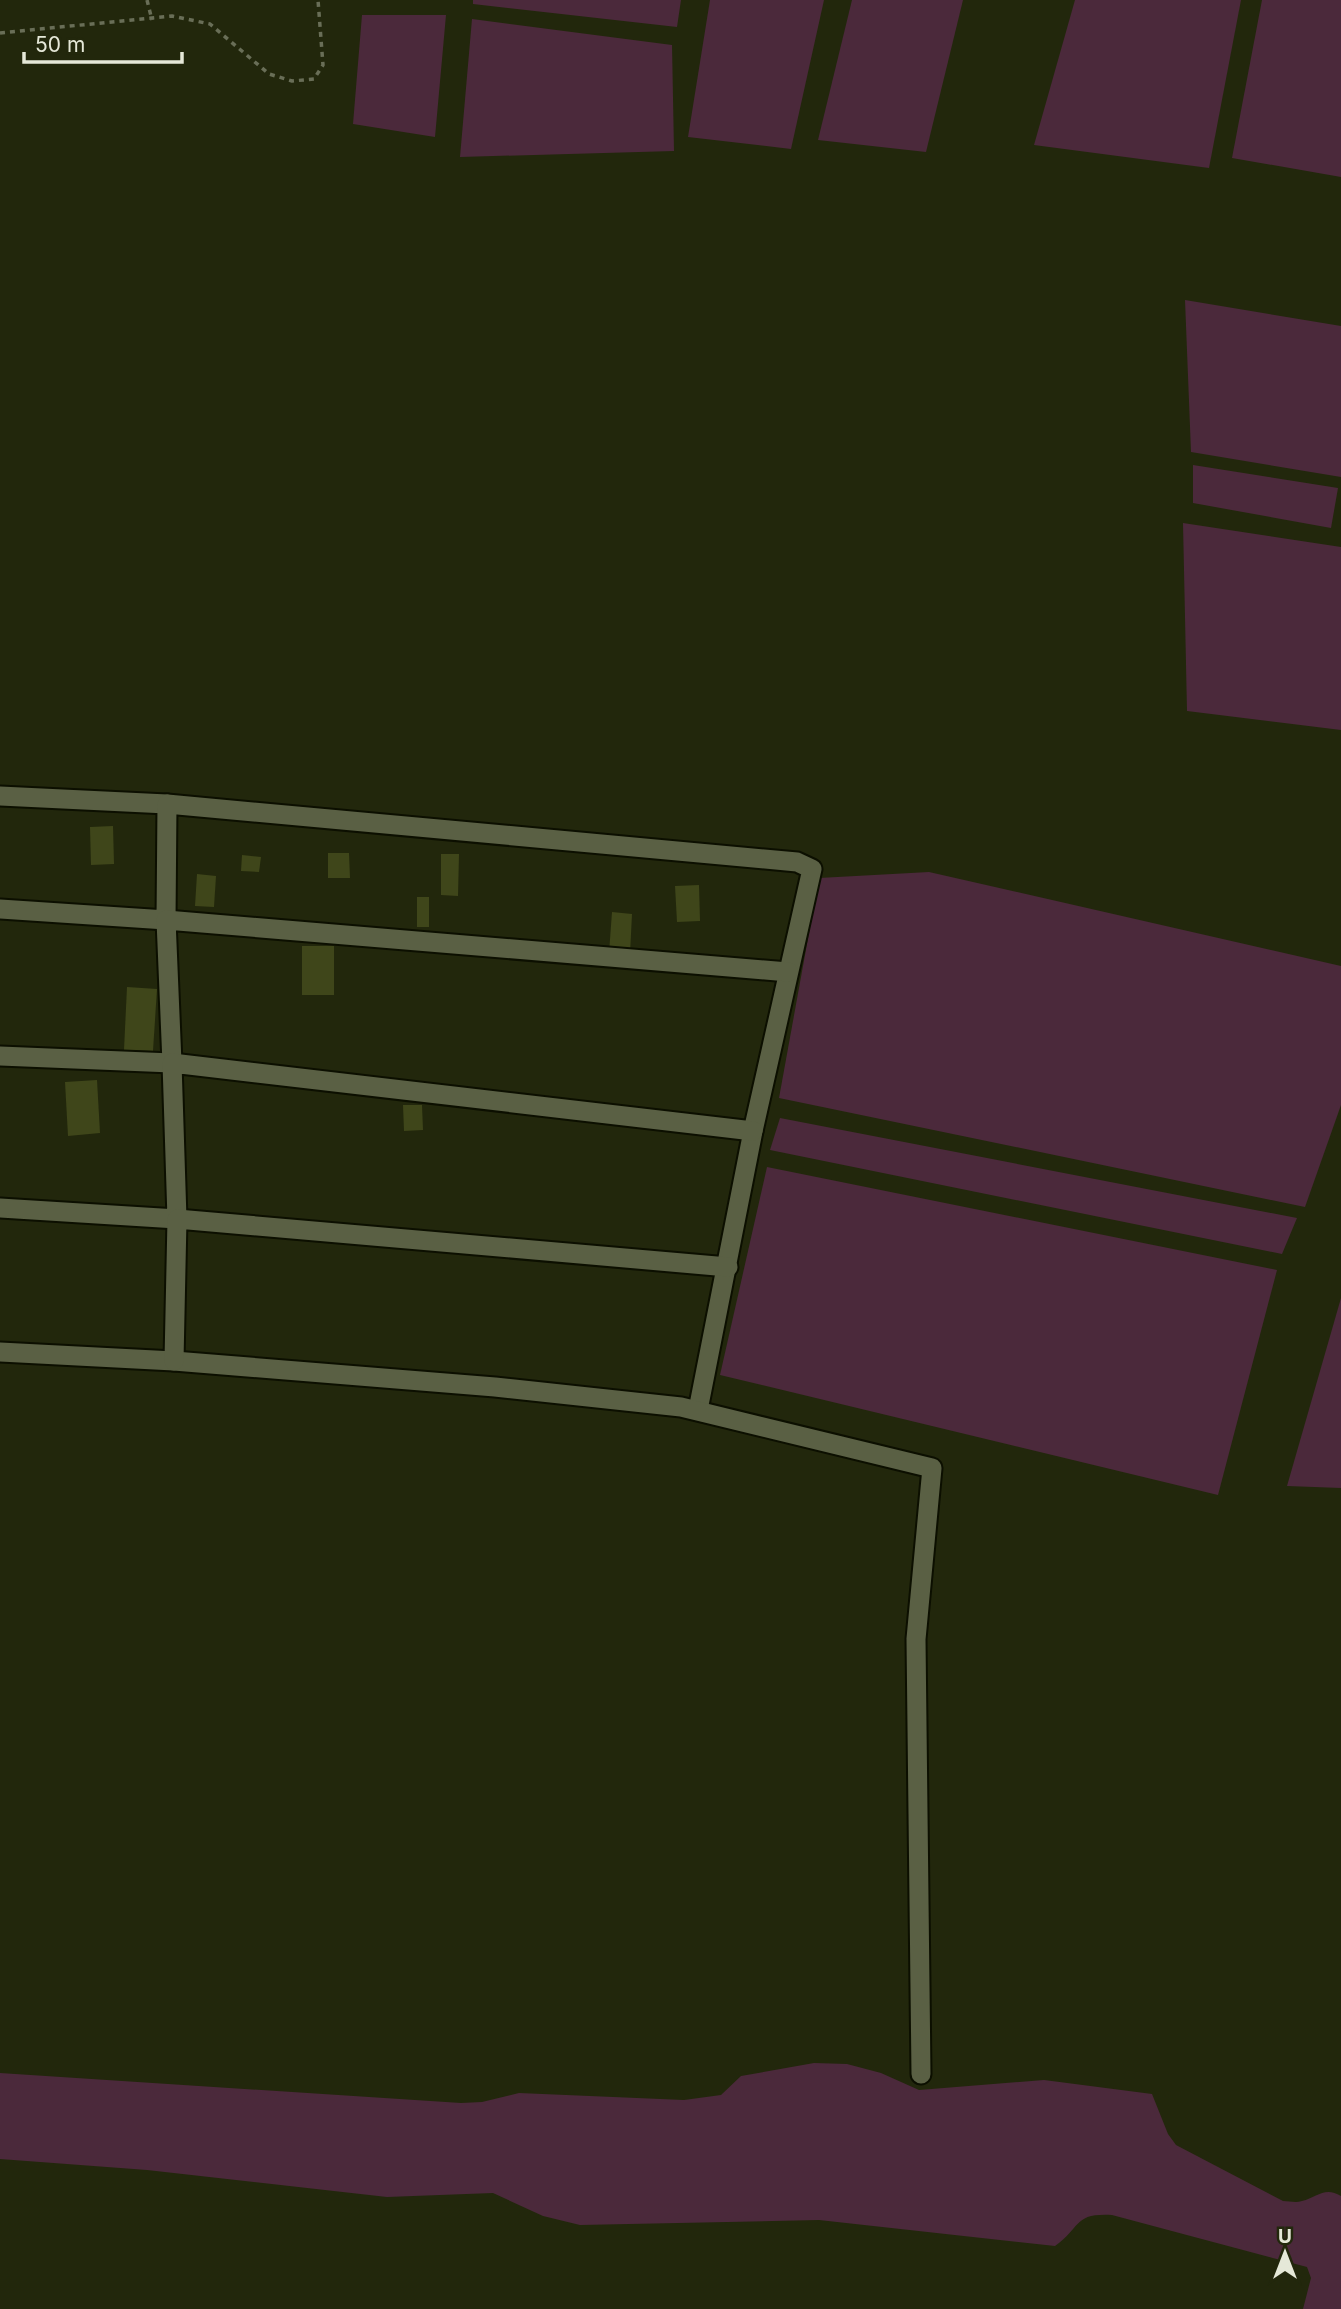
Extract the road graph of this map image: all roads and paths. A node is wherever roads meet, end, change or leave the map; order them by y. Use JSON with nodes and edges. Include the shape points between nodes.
{"nodes":[{"id":1,"x":147,"y":0,"type":"edge"},
{"id":2,"x":318,"y":0,"type":"edge"},
{"id":3,"x":152,"y":20,"type":"junction"},
{"id":4,"x":0,"y":33,"type":"edge"},
{"id":5,"x":0,"y":796,"type":"edge"},
{"id":6,"x":167,"y":804,"type":"junction"},
{"id":7,"x":0,"y":909,"type":"edge"},
{"id":8,"x":166,"y":920,"type":"junction"},
{"id":9,"x":788,"y":972,"type":"junction"},
{"id":10,"x":0,"y":1056,"type":"edge"},
{"id":11,"x":172,"y":1063,"type":"junction"},
{"id":12,"x":753,"y":1131,"type":"junction"},
{"id":13,"x":0,"y":1208,"type":"edge"},
{"id":14,"x":177,"y":1219,"type":"junction"},
{"id":15,"x":728,"y":1267,"type":"junction"},
{"id":16,"x":0,"y":1352,"type":"edge"},
{"id":17,"x":174,"y":1361,"type":"junction"},
{"id":18,"x":698,"y":1410,"type":"junction"},
{"id":19,"x":921,"y":2074,"type":"dead end"}],
"edges":[{"from":1,"to":3,"type":"path"},
{"from":2,"to":3,"type":"path","via":[[323,65],[314,79],[292,81],[269,74],[209,24],[173,16]]},
{"from":3,"to":4,"type":"path"},
{"from":5,"to":6,"type":"street"},
{"from":6,"to":8,"type":"street"},
{"from":6,"to":9,"type":"street","via":[[797,862],[812,869],[811,882]]},
{"from":7,"to":8,"type":"street"},
{"from":8,"to":9,"type":"street"},
{"from":8,"to":11,"type":"street"},
{"from":9,"to":12,"type":"street"},
{"from":10,"to":11,"type":"street"},
{"from":11,"to":12,"type":"street"},
{"from":11,"to":14,"type":"street"},
{"from":12,"to":15,"type":"street"},
{"from":13,"to":14,"type":"street"},
{"from":14,"to":15,"type":"street"},
{"from":14,"to":17,"type":"street"},
{"from":15,"to":18,"type":"street"},
{"from":16,"to":17,"type":"street"},
{"from":17,"to":18,"type":"street","via":[[495,1387]]},
{"from":18,"to":19,"type":"street","via":[[932,1468],[916,1639]]}]}
